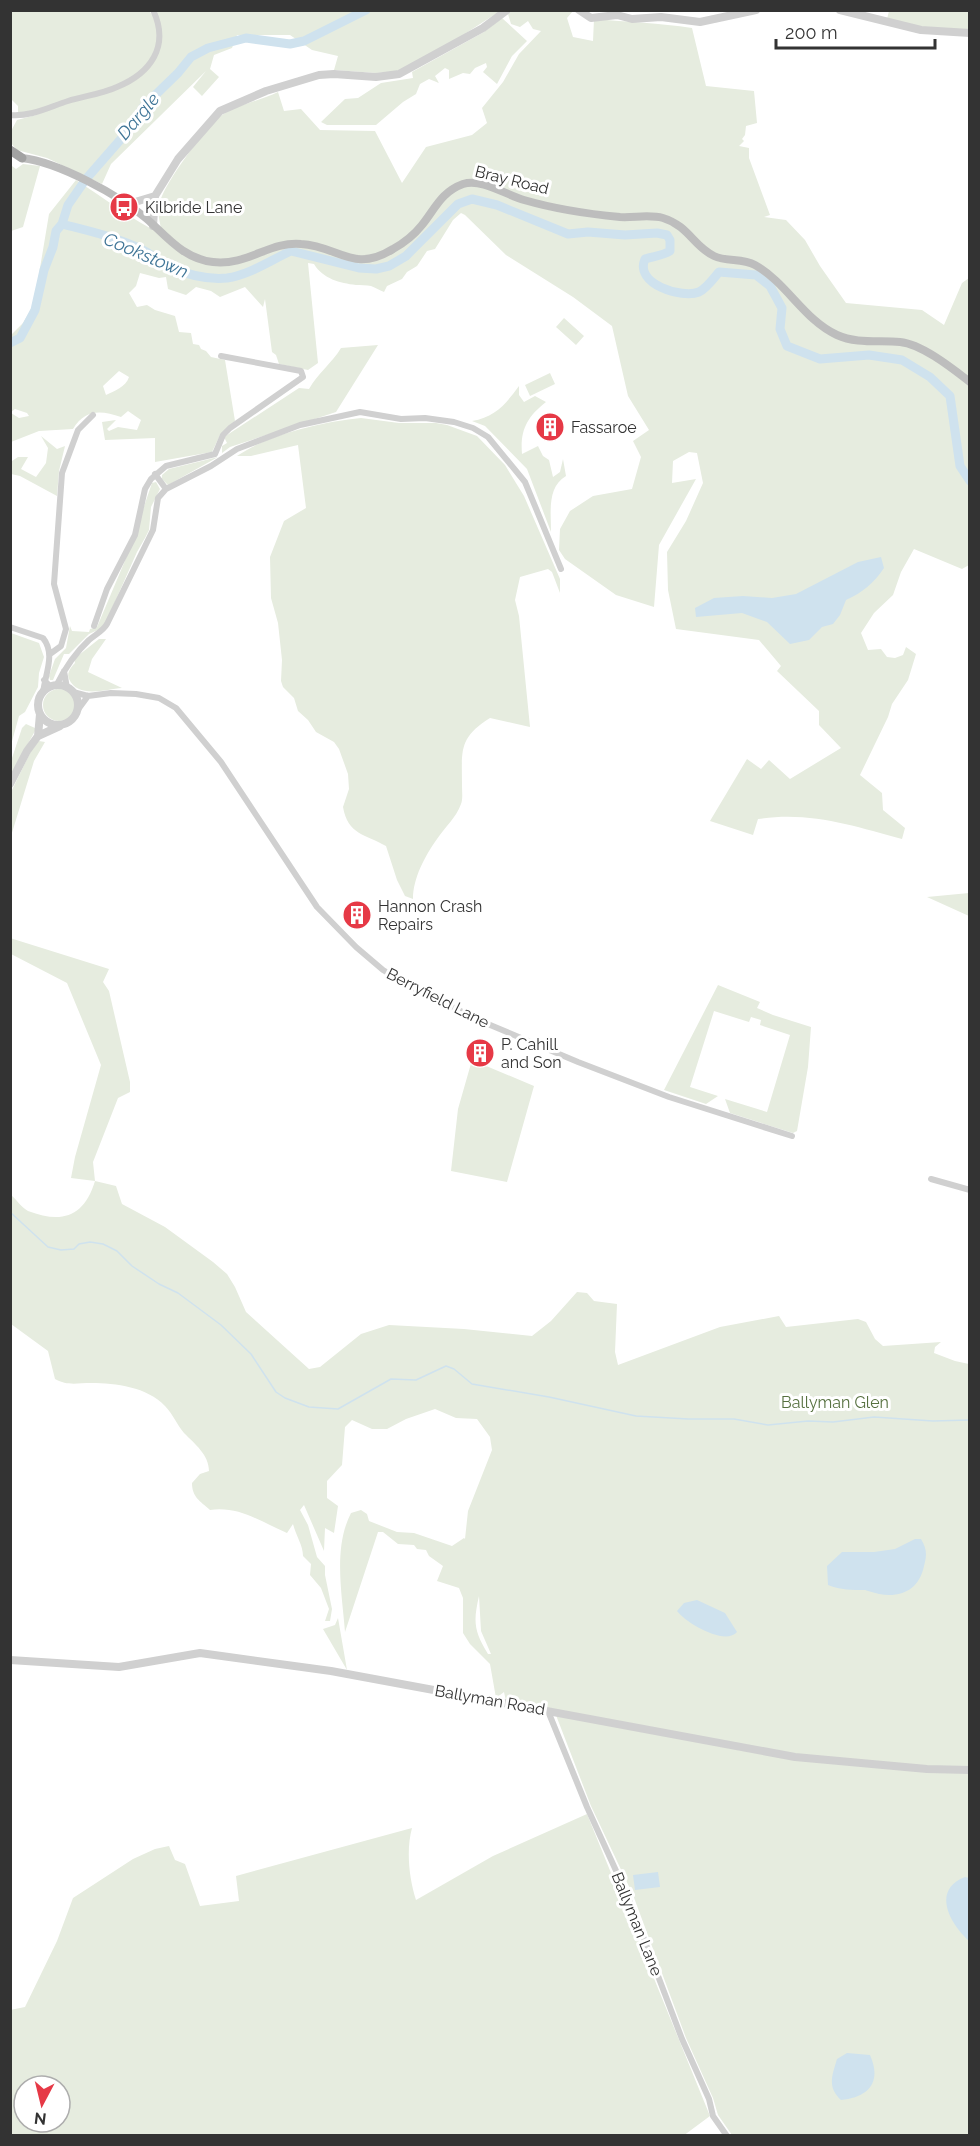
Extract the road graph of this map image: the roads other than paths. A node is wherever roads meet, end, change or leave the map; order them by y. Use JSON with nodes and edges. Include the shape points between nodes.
{"nodes":[{"id":1,"x":153,"y":10,"type":"edge"},
{"id":2,"x":507,"y":10,"type":"edge"},
{"id":3,"x":579,"y":10,"type":"edge"},
{"id":4,"x":756,"y":10,"type":"edge"},
{"id":5,"x":840,"y":10,"type":"edge"},
{"id":6,"x":969,"y":33,"type":"edge"},
{"id":7,"x":10,"y":115,"type":"edge"},
{"id":8,"x":10,"y":150,"type":"edge"},
{"id":9,"x":22,"y":158,"type":"junction"},
{"id":10,"x":10,"y":159,"type":"edge"},
{"id":11,"x":155,"y":196,"type":"junction"},
{"id":12,"x":131,"y":208,"type":"junction"},
{"id":13,"x":153,"y":226,"type":"junction"},
{"id":14,"x":220,"y":356,"type":"dead end"},
{"id":15,"x":969,"y":382,"type":"edge"},
{"id":16,"x":93,"y":415,"type":"dead end"},
{"id":17,"x":155,"y":474,"type":"junction"},
{"id":18,"x":166,"y":489,"type":"junction"},
{"id":19,"x":561,"y":569,"type":"dead end"},
{"id":20,"x":94,"y":626,"type":"dead end"},
{"id":21,"x":10,"y":627,"type":"edge"},
{"id":22,"x":50,"y":654,"type":"junction"},
{"id":23,"x":63,"y":671,"type":"junction"},
{"id":24,"x":44,"y":680,"type":"junction"},
{"id":25,"x":53,"y":686,"type":"junction"},
{"id":26,"x":70,"y":690,"type":"junction"},
{"id":27,"x":43,"y":693,"type":"junction"},
{"id":28,"x":88,"y":696,"type":"junction"},
{"id":29,"x":77,"y":711,"type":"junction"},
{"id":30,"x":40,"y":714,"type":"junction"},
{"id":31,"x":62,"y":725,"type":"junction"},
{"id":32,"x":38,"y":736,"type":"junction"},
{"id":33,"x":10,"y":783,"type":"edge"},
{"id":34,"x":792,"y":1136,"type":"dead end"},
{"id":35,"x":932,"y":1179,"type":"dead end"},
{"id":36,"x":969,"y":1190,"type":"edge"},
{"id":37,"x":10,"y":1660,"type":"edge"},
{"id":38,"x":548,"y":1711,"type":"junction"},
{"id":39,"x":969,"y":1770,"type":"edge"},
{"id":40,"x":728,"y":2136,"type":"edge"}],
"edges":[{"from":1,"to":7,"type":"street","via":[[161,32],[157,52],[137,75],[108,91],[28,115]]},
{"from":2,"to":11,"type":"street","via":[[476,32],[399,74],[319,75],[266,91],[220,111],[177,159]]},
{"from":3,"to":4,"type":"street","via":[[591,18],[617,15],[704,22]]},
{"from":5,"to":6,"type":"street","via":[[921,30]]},
{"from":8,"to":9,"type":"highway"},
{"from":9,"to":10,"type":"highway"},
{"from":9,"to":12,"type":"main road","name":"Bray Road","via":[[80,177]]},
{"from":11,"to":12,"type":"street","via":[[135,202]]},
{"from":11,"to":13,"type":"street"},
{"from":12,"to":13,"type":"main road","name":"Bray Road"},
{"from":13,"to":15,"type":"main road","name":"Bray Road","via":[[196,259],[212,262],[229,263],[268,249],[301,244],[362,261],[400,245],[421,227],[441,197],[464,184],[474,183],[573,210],[660,217],[684,228],[712,255],[748,261],[766,272],[817,322],[837,335],[910,344]]},
{"from":14,"to":17,"type":"street","via":[[301,371],[303,377],[230,428],[215,454],[166,466]]},
{"from":16,"to":22,"type":"street","via":[[78,430],[62,472],[54,584],[66,629],[61,646]]},
{"from":17,"to":18,"type":"street"},
{"from":17,"to":20,"type":"street","via":[[145,489],[135,535]]},
{"from":18,"to":19,"type":"street","via":[[237,449],[300,425],[344,414],[360,412],[454,422],[488,437],[525,482]]},
{"from":18,"to":23,"type":"street","via":[[158,498],[150,537],[107,624],[70,659]]},
{"from":21,"to":22,"type":"street","via":[[43,638]]},
{"from":22,"to":24,"type":"street"},
{"from":23,"to":25,"type":"street"},
{"from":23,"to":26,"type":"street"},
{"from":24,"to":25,"type":"street"},
{"from":24,"to":27,"type":"street"},
{"from":25,"to":26,"type":"street"},
{"from":25,"to":27,"type":"street"},
{"from":26,"to":28,"type":"street","name":"Berryfield Lane"},
{"from":26,"to":29,"type":"street","via":[[78,704]]},
{"from":27,"to":30,"type":"street","via":[[38,703]]},
{"from":28,"to":29,"type":"street"},
{"from":28,"to":34,"type":"street","name":"Berryfield Lane","via":[[136,694],[159,698],[176,708],[221,762],[316,907],[384,970],[476,1019],[578,1062],[669,1097]]},
{"from":29,"to":31,"type":"street","via":[[72,720]]},
{"from":30,"to":31,"type":"street","via":[[49,723]]},
{"from":30,"to":32,"type":"street"},
{"from":31,"to":32,"type":"street"},
{"from":32,"to":33,"type":"street"},
{"from":35,"to":36,"type":"street"},
{"from":37,"to":38,"type":"street","name":"Ballyman Road","via":[[119,1667],[200,1653],[331,1671]]},
{"from":38,"to":39,"type":"street","name":"Ballyman Road","via":[[795,1757]]},
{"from":38,"to":40,"type":"street","name":"Ballyman Lane","via":[[628,1897],[714,2116]]}]}
